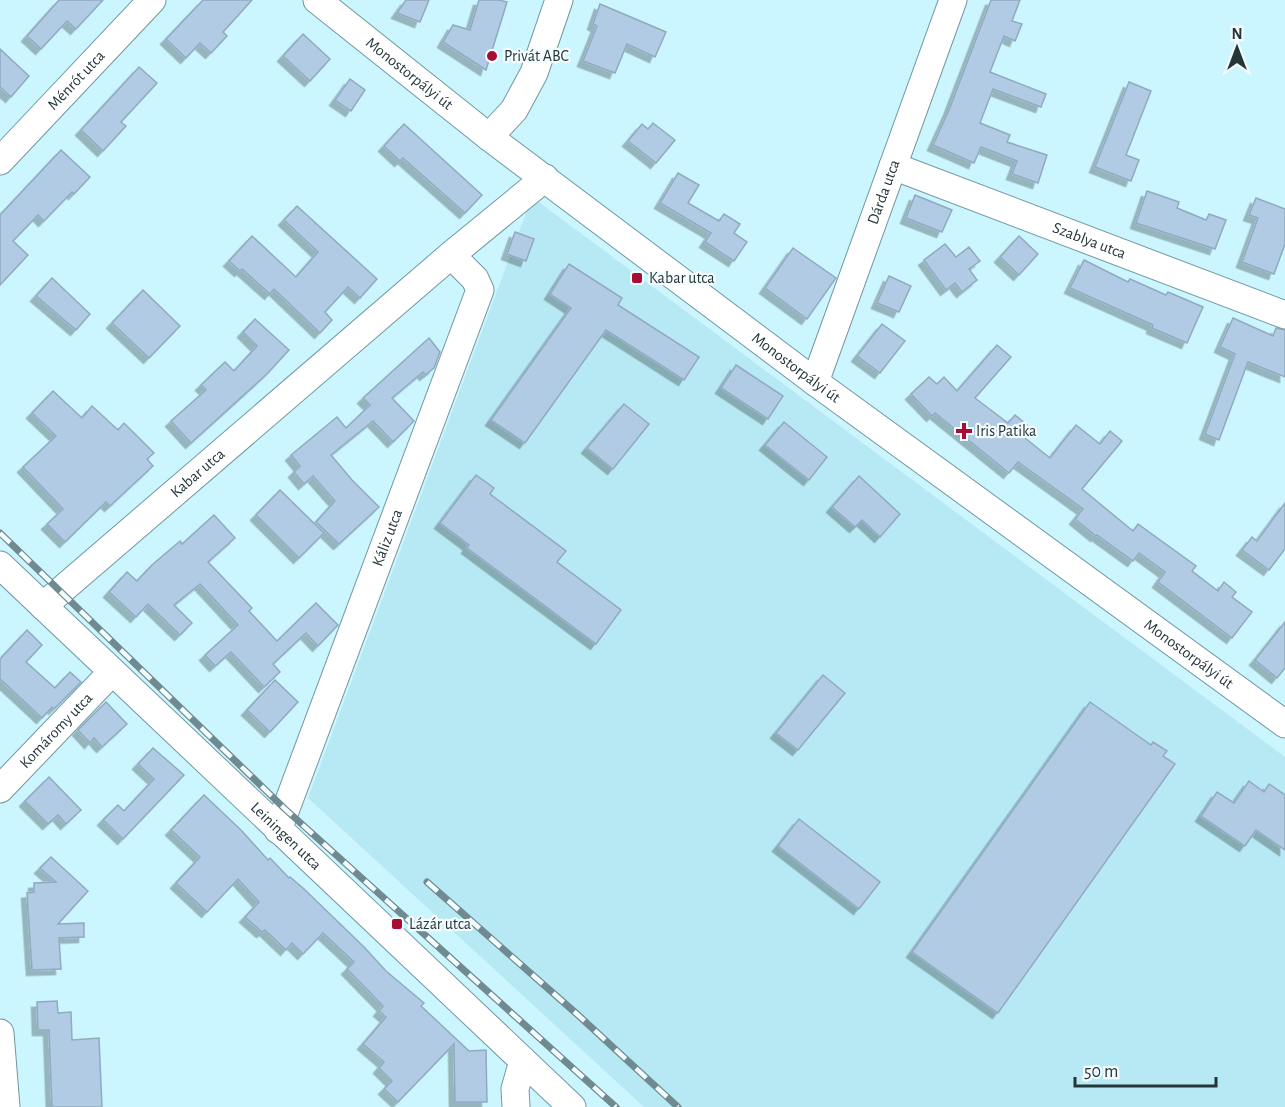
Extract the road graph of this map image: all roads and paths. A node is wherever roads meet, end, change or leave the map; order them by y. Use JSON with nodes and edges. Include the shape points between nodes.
{"nodes":[{"id":1,"x":152,"y":0,"type":"edge"},
{"id":2,"x":317,"y":0,"type":"edge"},
{"id":3,"x":559,"y":0,"type":"edge"},
{"id":4,"x":953,"y":0,"type":"edge"},
{"id":5,"x":489,"y":137,"type":"junction"},
{"id":6,"x":0,"y":161,"type":"edge"},
{"id":7,"x":893,"y":166,"type":"junction"},
{"id":8,"x":545,"y":178,"type":"junction"},
{"id":9,"x":451,"y":255,"type":"junction"},
{"id":10,"x":1285,"y":315,"type":"edge"},
{"id":11,"x":815,"y":382,"type":"junction"},
{"id":12,"x":0,"y":565,"type":"edge"},
{"id":13,"x":43,"y":606,"type":"junction"},
{"id":14,"x":112,"y":672,"type":"junction"},
{"id":15,"x":1285,"y":724,"type":"edge"},
{"id":16,"x":0,"y":789,"type":"edge"},
{"id":17,"x":278,"y":830,"type":"junction"},
{"id":18,"x":0,"y":1033,"type":"edge"},
{"id":19,"x":523,"y":1061,"type":"junction"},
{"id":20,"x":6,"y":1107,"type":"edge"},
{"id":21,"x":516,"y":1107,"type":"edge"},
{"id":22,"x":572,"y":1107,"type":"edge"}],
"edges":[{"from":1,"to":6,"type":"street","name":"Ménrót utca"},
{"from":2,"to":5,"type":"street","name":"Monostorpályi út"},
{"from":3,"to":5,"type":"street","via":[[534,73],[514,110]]},
{"from":4,"to":7,"type":"street","name":"Dárda utca"},
{"from":5,"to":8,"type":"street","name":"Monostorpályi út"},
{"from":7,"to":10,"type":"street","name":"Szablya utca"},
{"from":7,"to":11,"type":"street","name":"Dárda utca"},
{"from":8,"to":9,"type":"street","name":"Kabar utca"},
{"from":8,"to":11,"type":"street","name":"Monostorpályi út"},
{"from":9,"to":13,"type":"street","name":"Kabar utca"},
{"from":9,"to":17,"type":"street","name":"Káliz utca","via":[[475,279],[480,290]]},
{"from":11,"to":15,"type":"street","name":"Monostorpályi út"},
{"from":12,"to":13,"type":"street","name":"Leiningen utca"},
{"from":13,"to":14,"type":"street","name":"Leiningen utca"},
{"from":14,"to":16,"type":"street","name":"Komáromy utca"},
{"from":14,"to":17,"type":"street","name":"Leiningen utca"},
{"from":17,"to":19,"type":"street","name":"Leiningen utca"},
{"from":18,"to":20,"type":"street"},
{"from":19,"to":21,"type":"street","via":[[515,1089]]},
{"from":19,"to":22,"type":"street","name":"Leiningen utca"}]}
